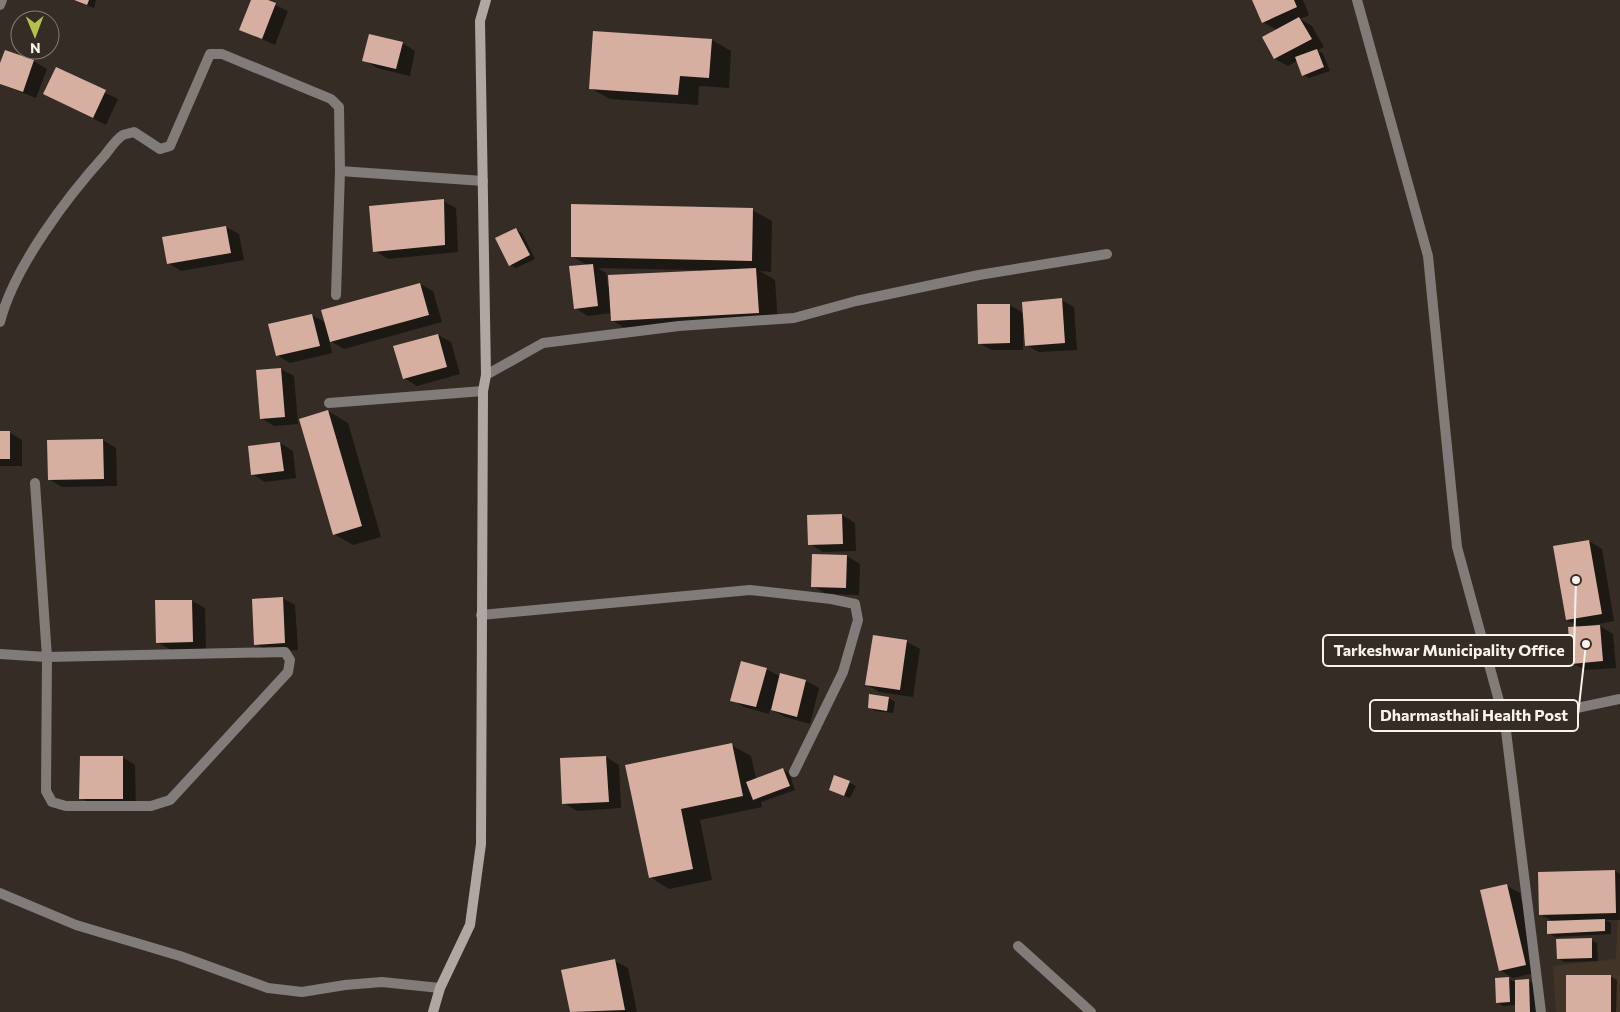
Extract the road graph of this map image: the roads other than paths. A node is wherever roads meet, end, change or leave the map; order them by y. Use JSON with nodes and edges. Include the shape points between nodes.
{"nodes":[{"id":1,"x":2,"y":0,"type":"edge"},
{"id":2,"x":486,"y":0,"type":"edge"},
{"id":3,"x":1357,"y":0,"type":"edge"},
{"id":4,"x":0,"y":5,"type":"edge"},
{"id":5,"x":340,"y":171,"type":"junction"},
{"id":6,"x":482,"y":181,"type":"junction"},
{"id":7,"x":1106,"y":254,"type":"dead end"},
{"id":8,"x":336,"y":295,"type":"dead end"},
{"id":9,"x":0,"y":322,"type":"edge"},
{"id":10,"x":486,"y":374,"type":"junction"},
{"id":11,"x":483,"y":391,"type":"junction"},
{"id":12,"x":329,"y":403,"type":"dead end"},
{"id":13,"x":35,"y":483,"type":"dead end"},
{"id":14,"x":481,"y":615,"type":"junction"},
{"id":15,"x":0,"y":654,"type":"edge"},
{"id":16,"x":47,"y":657,"type":"junction"},
{"id":17,"x":1620,"y":699,"type":"edge"},
{"id":18,"x":1505,"y":723,"type":"junction"},
{"id":19,"x":794,"y":772,"type":"dead end"},
{"id":20,"x":0,"y":893,"type":"edge"},
{"id":21,"x":1018,"y":946,"type":"dead end"},
{"id":22,"x":440,"y":988,"type":"junction"},
{"id":23,"x":436,"y":1010,"type":"edge"},
{"id":24,"x":1092,"y":1012,"type":"edge"},
{"id":25,"x":1541,"y":1012,"type":"edge"}],
"edges":[{"from":1,"to":4,"type":"street"},
{"from":2,"to":6,"type":"street","via":[[480,21]]},
{"from":3,"to":18,"type":"street","via":[[1428,256],[1458,547]]},
{"from":5,"to":6,"type":"street"},
{"from":5,"to":8,"type":"street"},
{"from":5,"to":9,"type":"street","via":[[339,107],[331,99],[222,54],[210,54],[170,146],[160,149],[134,132],[122,136],[79,184],[26,263]]},
{"from":6,"to":10,"type":"street"},
{"from":7,"to":10,"type":"street","via":[[979,275],[856,301],[794,318],[679,326],[543,343]]},
{"from":10,"to":11,"type":"street"},
{"from":11,"to":12,"type":"street"},
{"from":11,"to":14,"type":"street"},
{"from":13,"to":16,"type":"street"},
{"from":14,"to":19,"type":"street","via":[[750,590],[831,598],[855,604],[858,620],[843,672]]},
{"from":14,"to":22,"type":"street","via":[[481,844],[470,925]]},
{"from":15,"to":16,"type":"street"},
{"from":16,"to":16,"type":"street","via":[[285,652],[290,660],[288,672],[170,800],[151,806],[66,806],[52,802],[46,791]]},
{"from":17,"to":18,"type":"street"},
{"from":18,"to":25,"type":"street"},
{"from":20,"to":22,"type":"street","via":[[76,925],[180,956],[268,988],[302,992],[382,982]]},
{"from":21,"to":24,"type":"street"},
{"from":22,"to":23,"type":"street"}]}
